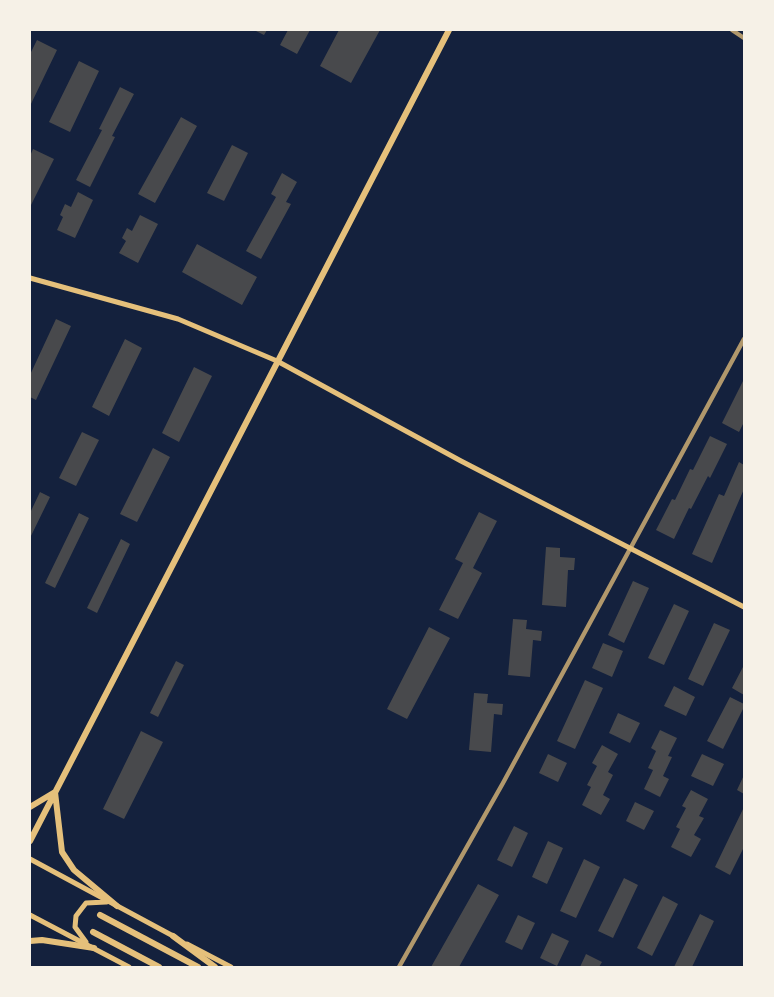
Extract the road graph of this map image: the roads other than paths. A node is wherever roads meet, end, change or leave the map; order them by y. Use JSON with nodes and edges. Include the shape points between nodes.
{"nodes":[{"id":1,"x":449,"y":30,"type":"edge"},
{"id":2,"x":732,"y":30,"type":"edge"},
{"id":3,"x":744,"y":38,"type":"edge"},
{"id":4,"x":30,"y":278,"type":"edge"},
{"id":5,"x":744,"y":339,"type":"edge"},
{"id":6,"x":277,"y":361,"type":"junction"},
{"id":7,"x":631,"y":548,"type":"junction"},
{"id":8,"x":744,"y":607,"type":"edge"},
{"id":9,"x":55,"y":792,"type":"junction"},
{"id":10,"x":30,"y":807,"type":"edge"},
{"id":11,"x":30,"y":841,"type":"edge"},
{"id":12,"x":30,"y":859,"type":"edge"},
{"id":13,"x":109,"y":902,"type":"junction"},
{"id":14,"x":117,"y":906,"type":"junction"},
{"id":15,"x":30,"y":915,"type":"edge"},
{"id":16,"x":100,"y":915,"type":"dead end"},
{"id":17,"x":93,"y":932,"type":"dead end"},
{"id":18,"x":173,"y":936,"type":"junction"},
{"id":19,"x":30,"y":941,"type":"edge"},
{"id":20,"x":88,"y":945,"type":"junction"},
{"id":21,"x":94,"y":948,"type":"junction"},
{"id":22,"x":129,"y":967,"type":"edge"},
{"id":23,"x":159,"y":967,"type":"edge"},
{"id":24,"x":198,"y":967,"type":"edge"},
{"id":25,"x":215,"y":967,"type":"edge"},
{"id":26,"x":231,"y":967,"type":"edge"},
{"id":27,"x":399,"y":967,"type":"edge"}],
"edges":[{"from":1,"to":6,"type":"main road"},
{"from":2,"to":3,"type":"street"},
{"from":4,"to":6,"type":"main road","via":[[178,319]]},
{"from":5,"to":7,"type":"street"},
{"from":6,"to":7,"type":"main road","via":[[461,461]]},
{"from":6,"to":9,"type":"main road"},
{"from":7,"to":8,"type":"main road"},
{"from":7,"to":27,"type":"street"},
{"from":9,"to":10,"type":"main road"},
{"from":9,"to":11,"type":"main road"},
{"from":9,"to":14,"type":"main road","via":[[62,852],[74,870]]},
{"from":12,"to":13,"type":"main road"},
{"from":13,"to":14,"type":"main road"},
{"from":13,"to":20,"type":"main road","via":[[86,903],[76,916],[75,927]]},
{"from":14,"to":18,"type":"main road"},
{"from":15,"to":20,"type":"main road"},
{"from":16,"to":24,"type":"main road"},
{"from":17,"to":23,"type":"main road"},
{"from":18,"to":25,"type":"main road"},
{"from":18,"to":26,"type":"main road"},
{"from":19,"to":21,"type":"main road","via":[[42,940]]},
{"from":20,"to":21,"type":"main road"},
{"from":21,"to":22,"type":"main road"}]}
